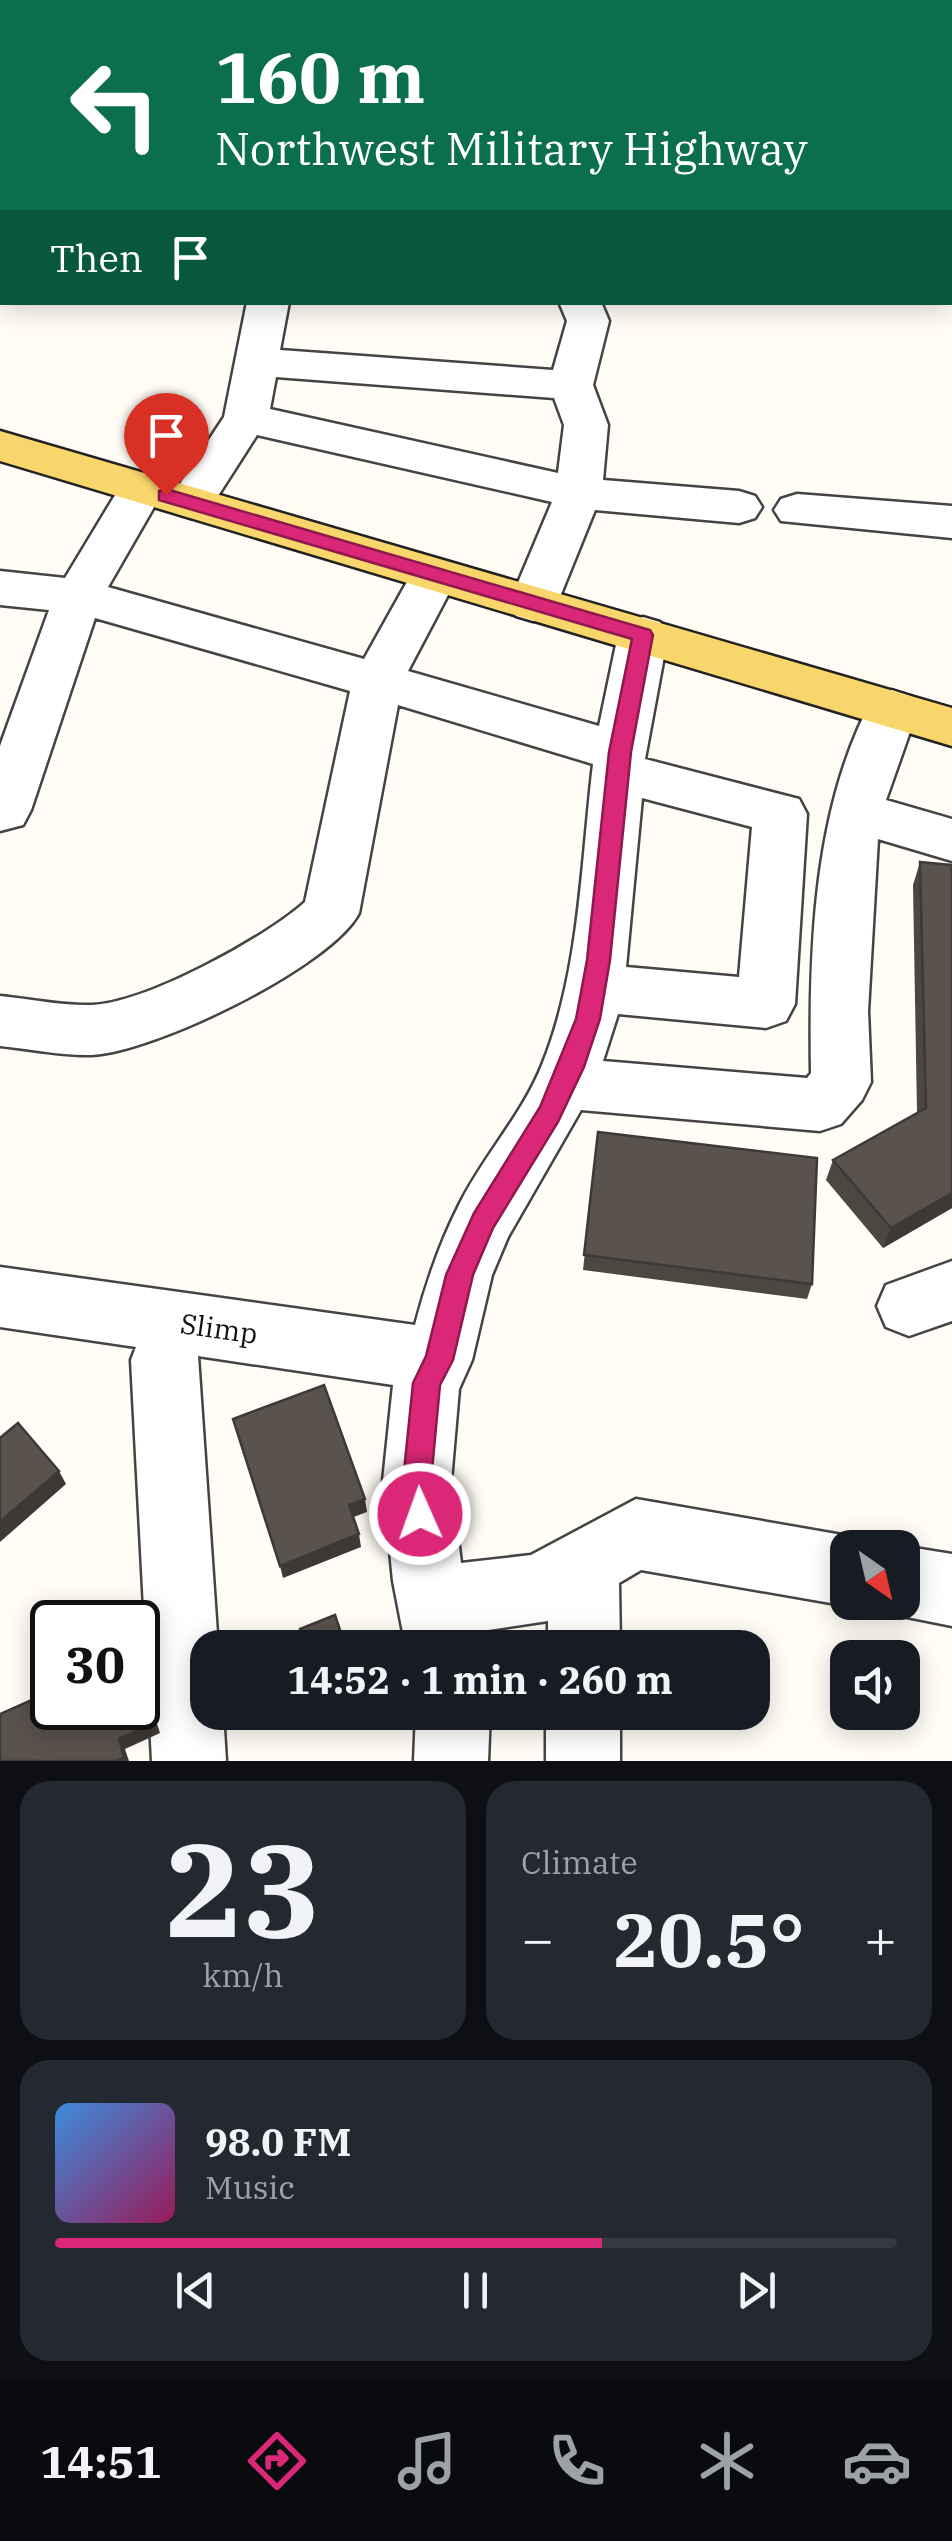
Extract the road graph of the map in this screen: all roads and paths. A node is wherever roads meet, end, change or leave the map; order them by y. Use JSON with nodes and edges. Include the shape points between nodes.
{"nodes":[{"id":1,"x":267,"y":305,"type":"edge"},
{"id":2,"x":581,"y":305,"type":"edge"},
{"id":3,"x":256,"y":362,"type":"junction"},
{"id":4,"x":571,"y":386,"type":"junction"},
{"id":5,"x":246,"y":418,"type":"junction"},
{"id":6,"x":0,"y":446,"type":"edge"},
{"id":7,"x":142,"y":488,"type":"junction"},
{"id":8,"x":579,"y":494,"type":"junction"},
{"id":9,"x":191,"y":502,"type":"junction"},
{"id":10,"x":739,"y":507,"type":"dead end"},
{"id":11,"x":797,"y":510,"type":"dead end"},
{"id":12,"x":952,"y":522,"type":"edge"},
{"id":13,"x":434,"y":576,"type":"junction"},
{"id":14,"x":0,"y":588,"type":"edge"},
{"id":15,"x":78,"y":596,"type":"junction"},
{"id":16,"x":533,"y":604,"type":"junction"},
{"id":17,"x":643,"y":635,"type":"junction"},
{"id":18,"x":377,"y":680,"type":"junction"},
{"id":19,"x":892,"y":709,"type":"junction"},
{"id":20,"x":952,"y":726,"type":"edge"},
{"id":21,"x":619,"y":762,"type":"junction"},
{"id":22,"x":1,"y":813,"type":"edge"},
{"id":23,"x":780,"y":814,"type":"junction"},
{"id":24,"x":853,"y":823,"type":"junction"},
{"id":25,"x":952,"y":840,"type":"edge"},
{"id":26,"x":593,"y":988,"type":"junction"},
{"id":27,"x":0,"y":1021,"type":"edge"},
{"id":28,"x":564,"y":1084,"type":"junction"},
{"id":29,"x":0,"y":1297,"type":"edge"},
{"id":30,"x":179,"y":1323,"type":"junction"},
{"id":31,"x":439,"y":1360,"type":"junction"},
{"id":32,"x":584,"y":1564,"type":"junction"},
{"id":33,"x":830,"y":1568,"type":"edge"},
{"id":34,"x":920,"y":1584,"type":"edge"},
{"id":35,"x":952,"y":1590,"type":"edge"},
{"id":36,"x":437,"y":1625,"type":"edge"},
{"id":37,"x":584,"y":1630,"type":"edge"},
{"id":38,"x":452,"y":1730,"type":"edge"},
{"id":39,"x":583,"y":1730,"type":"edge"},
{"id":40,"x":189,"y":1761,"type":"edge"},
{"id":41,"x":451,"y":1761,"type":"edge"},
{"id":42,"x":583,"y":1761,"type":"edge"}],
"edges":[{"from":1,"to":3,"type":"street"},
{"from":2,"to":4,"type":"street","via":[[588,321]]},
{"from":3,"to":4,"type":"street"},
{"from":3,"to":5,"type":"street"},
{"from":4,"to":8,"type":"street","via":[[586,425]]},
{"from":5,"to":8,"type":"street"},
{"from":5,"to":9,"type":"street"},
{"from":6,"to":7,"type":"main road"},
{"from":7,"to":9,"type":"main road"},
{"from":7,"to":15,"type":"street"},
{"from":8,"to":10,"type":"street"},
{"from":8,"to":16,"type":"street"},
{"from":9,"to":13,"type":"main road"},
{"from":11,"to":12,"type":"street"},
{"from":13,"to":16,"type":"main road"},
{"from":13,"to":18,"type":"street"},
{"from":14,"to":15,"type":"street"},
{"from":15,"to":18,"type":"street"},
{"from":15,"to":22,"type":"street"},
{"from":16,"to":17,"type":"main road"},
{"from":17,"to":19,"type":"main road"},
{"from":17,"to":21,"type":"street"},
{"from":18,"to":21,"type":"street"},
{"from":18,"to":27,"type":"street","via":[[331,913],[301,940],[144,1021],[92,1030]]},
{"from":19,"to":20,"type":"main road"},
{"from":19,"to":24,"type":"street"},
{"from":21,"to":23,"type":"street"},
{"from":21,"to":26,"type":"street"},
{"from":23,"to":24,"type":"street"},
{"from":23,"to":26,"type":"street","via":[[766,1004]]},
{"from":24,"to":25,"type":"street"},
{"from":24,"to":28,"type":"street","via":[[839,1011],[841,1082],[820,1105]]},
{"from":26,"to":28,"type":"street"},
{"from":28,"to":31,"type":"street","via":[[483,1221],[460,1275]]},
{"from":29,"to":30,"type":"street","name":"Slimp"},
{"from":30,"to":31,"type":"street","name":"Slimp"},
{"from":30,"to":40,"type":"street","via":[[164,1360]]},
{"from":31,"to":36,"type":"street","via":[[426,1383],[417,1481]]},
{"from":32,"to":33,"type":"street","via":[[636,1534]]},
{"from":32,"to":36,"type":"street","via":[[540,1589]]},
{"from":32,"to":37,"type":"street"},
{"from":34,"to":35,"type":"street"},
{"from":38,"to":41,"type":"street"},
{"from":39,"to":42,"type":"street"}]}
